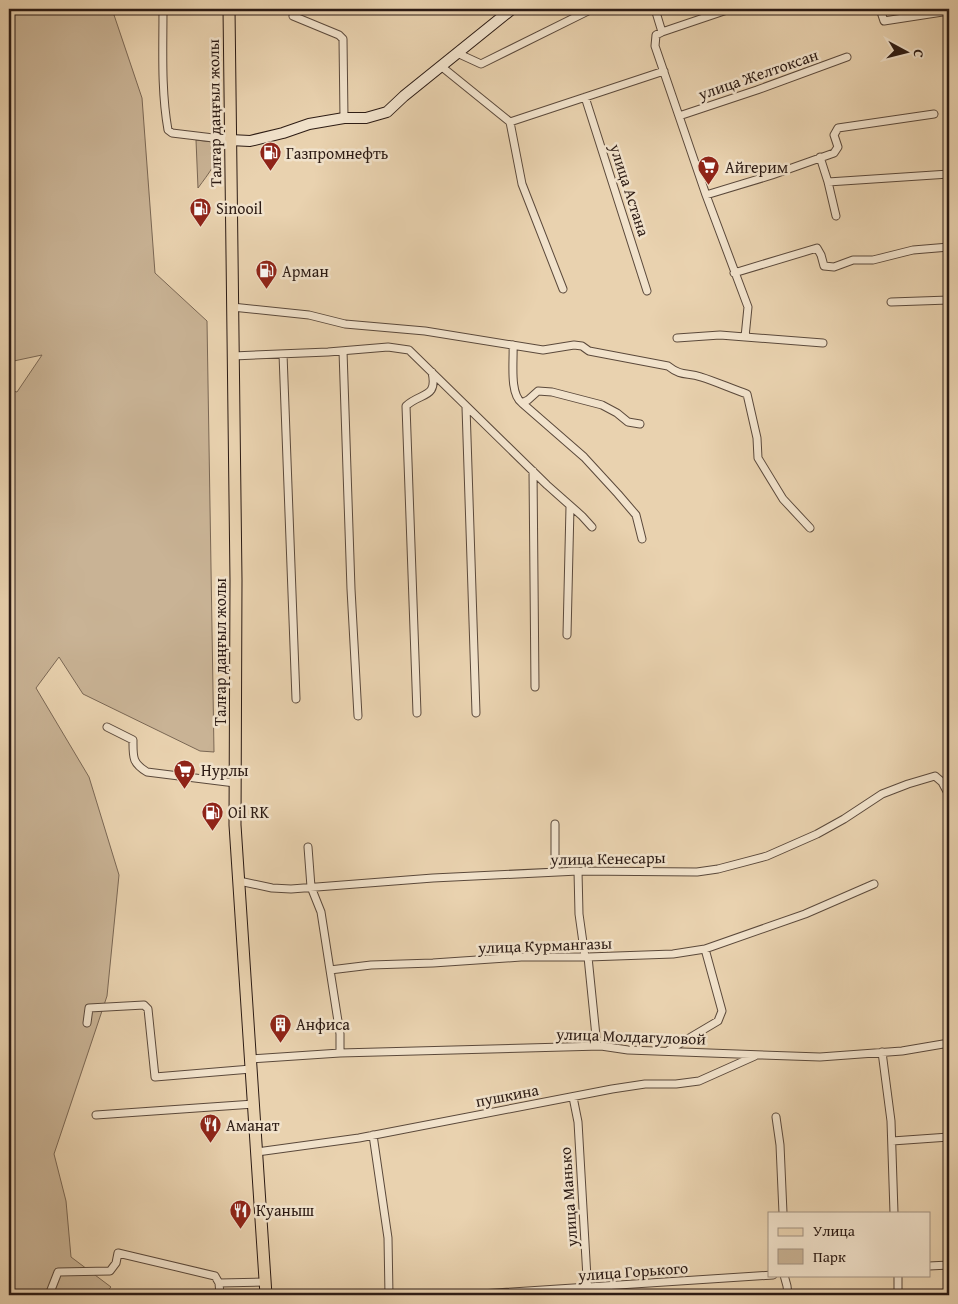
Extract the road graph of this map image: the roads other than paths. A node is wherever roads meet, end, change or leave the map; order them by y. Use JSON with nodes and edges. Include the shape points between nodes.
{"nodes":[{"id":1,"x":163,"y":9,"type":"edge"},
{"id":2,"x":229,"y":9,"type":"edge"},
{"id":3,"x":512,"y":9,"type":"edge"},
{"id":4,"x":592,"y":9,"type":"edge"},
{"id":5,"x":655,"y":9,"type":"edge"},
{"id":6,"x":730,"y":9,"type":"edge"},
{"id":7,"x":880,"y":9,"type":"edge"},
{"id":8,"x":949,"y":11,"type":"edge"},
{"id":9,"x":293,"y":16,"type":"dead end"},
{"id":10,"x":662,"y":32,"type":"junction"},
{"id":11,"x":457,"y":53,"type":"junction"},
{"id":12,"x":847,"y":57,"type":"dead end"},
{"id":13,"x":442,"y":66,"type":"junction"},
{"id":14,"x":664,"y":71,"type":"junction"},
{"id":15,"x":585,"y":97,"type":"junction"},
{"id":16,"x":934,"y":114,"type":"dead end"},
{"id":17,"x":679,"y":116,"type":"junction"},
{"id":18,"x":344,"y":118,"type":"junction"},
{"id":19,"x":510,"y":122,"type":"junction"},
{"id":20,"x":230,"y":140,"type":"junction"},
{"id":21,"x":820,"y":157,"type":"junction"},
{"id":22,"x":949,"y":174,"type":"edge"},
{"id":23,"x":828,"y":182,"type":"junction"},
{"id":24,"x":706,"y":195,"type":"junction"},
{"id":25,"x":836,"y":216,"type":"dead end"},
{"id":26,"x":949,"y":247,"type":"edge"},
{"id":27,"x":734,"y":273,"type":"junction"},
{"id":28,"x":563,"y":289,"type":"dead end"},
{"id":29,"x":647,"y":291,"type":"dead end"},
{"id":30,"x":949,"y":300,"type":"edge"},
{"id":31,"x":892,"y":302,"type":"dead end"},
{"id":32,"x":232,"y":303,"type":"junction"},
{"id":33,"x":745,"y":337,"type":"junction"},
{"id":34,"x":677,"y":338,"type":"dead end"},
{"id":35,"x":823,"y":343,"type":"dead end"},
{"id":36,"x":513,"y":345,"type":"junction"},
{"id":37,"x":342,"y":351,"type":"junction"},
{"id":38,"x":283,"y":354,"type":"junction"},
{"id":39,"x":233,"y":356,"type":"junction"},
{"id":40,"x":432,"y":372,"type":"junction"},
{"id":41,"x":522,"y":403,"type":"junction"},
{"id":42,"x":466,"y":407,"type":"junction"},
{"id":43,"x":640,"y":424,"type":"dead end"},
{"id":44,"x":533,"y":470,"type":"junction"},
{"id":45,"x":570,"y":506,"type":"junction"},
{"id":46,"x":592,"y":528,"type":"dead end"},
{"id":47,"x":810,"y":528,"type":"dead end"},
{"id":48,"x":642,"y":539,"type":"dead end"},
{"id":49,"x":567,"y":635,"type":"dead end"},
{"id":50,"x":535,"y":687,"type":"dead end"},
{"id":51,"x":296,"y":699,"type":"dead end"},
{"id":52,"x":416,"y":713,"type":"dead end"},
{"id":53,"x":476,"y":713,"type":"dead end"},
{"id":54,"x":358,"y":716,"type":"dead end"},
{"id":55,"x":107,"y":727,"type":"dead end"},
{"id":56,"x":235,"y":782,"type":"junction"},
{"id":57,"x":949,"y":795,"type":"edge"},
{"id":58,"x":555,"y":824,"type":"dead end"},
{"id":59,"x":308,"y":846,"type":"dead end"},
{"id":60,"x":578,"y":871,"type":"junction"},
{"id":61,"x":555,"y":872,"type":"junction"},
{"id":62,"x":239,"y":881,"type":"junction"},
{"id":63,"x":874,"y":884,"type":"dead end"},
{"id":64,"x":311,"y":887,"type":"junction"},
{"id":65,"x":705,"y":950,"type":"junction"},
{"id":66,"x":586,"y":957,"type":"junction"},
{"id":67,"x":330,"y":970,"type":"junction"},
{"id":68,"x":87,"y":1023,"type":"dead end"},
{"id":69,"x":949,"y":1043,"type":"edge"},
{"id":70,"x":597,"y":1046,"type":"junction"},
{"id":71,"x":668,"y":1051,"type":"junction"},
{"id":72,"x":882,"y":1052,"type":"junction"},
{"id":73,"x":340,"y":1053,"type":"junction"},
{"id":74,"x":758,"y":1054,"type":"junction"},
{"id":75,"x":251,"y":1064,"type":"junction"},
{"id":76,"x":573,"y":1097,"type":"junction"},
{"id":77,"x":254,"y":1104,"type":"junction"},
{"id":78,"x":96,"y":1114,"type":"dead end"},
{"id":79,"x":776,"y":1117,"type":"dead end"},
{"id":80,"x":373,"y":1135,"type":"junction"},
{"id":81,"x":949,"y":1137,"type":"edge"},
{"id":82,"x":892,"y":1141,"type":"junction"},
{"id":83,"x":257,"y":1152,"type":"junction"},
{"id":84,"x":783,"y":1212,"type":"edge"},
{"id":85,"x":894,"y":1212,"type":"edge"},
{"id":86,"x":949,"y":1265,"type":"edge"},
{"id":87,"x":930,"y":1266,"type":"edge"},
{"id":88,"x":768,"y":1275,"type":"edge"},
{"id":89,"x":784,"y":1276,"type":"edge"},
{"id":90,"x":898,"y":1276,"type":"edge"},
{"id":91,"x":265,"y":1282,"type":"junction"},
{"id":92,"x":219,"y":1283,"type":"junction"},
{"id":93,"x":588,"y":1292,"type":"edge"},
{"id":94,"x":49,"y":1295,"type":"edge"},
{"id":95,"x":220,"y":1295,"type":"edge"},
{"id":96,"x":266,"y":1295,"type":"edge"},
{"id":97,"x":389,"y":1295,"type":"edge"},
{"id":98,"x":466,"y":1295,"type":"edge"},
{"id":99,"x":788,"y":1295,"type":"edge"},
{"id":100,"x":898,"y":1295,"type":"edge"}],
"edges":[{"from":1,"to":20,"type":"street","via":[[164,96],[168,130]]},
{"from":2,"to":20,"type":"main road","name":"Талғар даңғыл жолы"},
{"from":3,"to":11,"type":"street"},
{"from":4,"to":11,"type":"street","via":[[481,64]]},
{"from":5,"to":10,"type":"street"},
{"from":6,"to":10,"type":"street"},
{"from":7,"to":8,"type":"street","via":[[884,21]]},
{"from":9,"to":18,"type":"street","via":[[343,39]]},
{"from":10,"to":14,"type":"street","via":[[656,35],[655,46]]},
{"from":11,"to":13,"type":"street"},
{"from":12,"to":17,"type":"street","name":"улица Желтоксан"},
{"from":13,"to":18,"type":"street","via":[[387,112],[366,118]]},
{"from":13,"to":19,"type":"street"},
{"from":14,"to":15,"type":"street"},
{"from":14,"to":17,"type":"street"},
{"from":15,"to":19,"type":"street"},
{"from":15,"to":29,"type":"street","name":"улица Астана"},
{"from":16,"to":21,"type":"street","via":[[838,128],[834,135],[838,146],[834,153]]},
{"from":17,"to":24,"type":"street"},
{"from":18,"to":20,"type":"street","via":[[250,141]]},
{"from":19,"to":28,"type":"street","via":[[522,184]]},
{"from":20,"to":32,"type":"main road","name":"Талғар даңғыл жолы"},
{"from":21,"to":23,"type":"street"},
{"from":21,"to":24,"type":"street"},
{"from":22,"to":23,"type":"street"},
{"from":23,"to":25,"type":"street"},
{"from":24,"to":27,"type":"street"},
{"from":26,"to":27,"type":"street","via":[[913,250],[873,260],[854,260],[834,267],[824,266],[817,248]]},
{"from":27,"to":33,"type":"street","via":[[748,307]]},
{"from":30,"to":31,"type":"street"},
{"from":32,"to":36,"type":"street","via":[[345,324],[425,331]]},
{"from":32,"to":39,"type":"main road","name":"Талғар даңғыл жолы"},
{"from":33,"to":34,"type":"street"},
{"from":33,"to":35,"type":"street"},
{"from":36,"to":41,"type":"street","via":[[514,391]]},
{"from":36,"to":47,"type":"street","via":[[544,350],[582,346],[589,352],[668,366],[676,373],[700,376],[747,394],[758,458],[783,499]]},
{"from":37,"to":38,"type":"street"},
{"from":37,"to":40,"type":"street","via":[[388,347],[409,350]]},
{"from":37,"to":54,"type":"street"},
{"from":38,"to":39,"type":"street"},
{"from":38,"to":51,"type":"street"},
{"from":39,"to":56,"type":"main road","name":"Талғар даңғыл жолы"},
{"from":40,"to":42,"type":"street"},
{"from":40,"to":52,"type":"street","via":[[434,386],[431,392],[406,406]]},
{"from":41,"to":43,"type":"street","via":[[538,391],[552,392],[602,405],[628,422]]},
{"from":41,"to":48,"type":"street","via":[[584,457],[618,494],[636,515]]},
{"from":42,"to":44,"type":"street"},
{"from":42,"to":53,"type":"street"},
{"from":44,"to":45,"type":"street"},
{"from":44,"to":50,"type":"street"},
{"from":45,"to":46,"type":"street"},
{"from":45,"to":49,"type":"street"},
{"from":55,"to":56,"type":"street","via":[[133,740],[133,757],[147,772]]},
{"from":56,"to":62,"type":"main road","name":"Талғар даңғыл жолы"},
{"from":57,"to":60,"type":"street","name":"улица Кенесары","via":[[935,776],[908,784],[882,794],[817,834],[767,856],[718,869],[697,872]]},
{"from":58,"to":61,"type":"street"},
{"from":59,"to":64,"type":"street"},
{"from":60,"to":61,"type":"street","name":"улица Кенесары"},
{"from":60,"to":66,"type":"street","via":[[579,914]]},
{"from":61,"to":64,"type":"street","name":"улица Кенесары"},
{"from":62,"to":64,"type":"street","name":"улица Кенесары","via":[[272,888]]},
{"from":62,"to":75,"type":"main road","name":"Талғар даңғыл жолы"},
{"from":63,"to":65,"type":"street","name":"улица Курмангазы","via":[[805,914]]},
{"from":64,"to":67,"type":"street","via":[[321,912]]},
{"from":65,"to":66,"type":"street","name":"улица Курмангазы"},
{"from":65,"to":71,"type":"street","via":[[722,1012],[718,1021]]},
{"from":66,"to":67,"type":"street","name":"улица Курмангазы","via":[[522,957]]},
{"from":66,"to":70,"type":"street"},
{"from":67,"to":73,"type":"street"},
{"from":68,"to":75,"type":"street","name":"улица Молдагуловой","via":[[89,1008],[144,1005],[148,1010],[155,1077]]},
{"from":69,"to":72,"type":"street","name":"улица Молдагуловой"},
{"from":70,"to":71,"type":"street","name":"улица Молдагуловой"},
{"from":70,"to":73,"type":"street","name":"улица Молдагуловой"},
{"from":71,"to":74,"type":"street","name":"улица Молдагуловой"},
{"from":72,"to":74,"type":"street","name":"улица Молдагуловой","via":[[820,1057]]},
{"from":72,"to":82,"type":"street"},
{"from":73,"to":75,"type":"street","name":"улица Молдагуловой"},
{"from":74,"to":76,"type":"street","name":"пушкина","via":[[699,1081],[645,1084]]},
{"from":75,"to":77,"type":"main road","name":"Талғар даңғыл жолы"},
{"from":76,"to":80,"type":"street","name":"пушкина"},
{"from":76,"to":93,"type":"street","name":"улица Манько","via":[[578,1122]]},
{"from":77,"to":78,"type":"street"},
{"from":77,"to":83,"type":"main road","name":"Талғар даңғыл жолы"},
{"from":79,"to":84,"type":"street"},
{"from":80,"to":83,"type":"street","name":"пушкина"},
{"from":80,"to":97,"type":"street","via":[[388,1238]]},
{"from":81,"to":82,"type":"street"},
{"from":82,"to":85,"type":"street"},
{"from":83,"to":91,"type":"main road","name":"Талғар даңғыл жолы"},
{"from":86,"to":87,"type":"street"},
{"from":88,"to":93,"type":"street","name":"улица Горького","via":[[646,1282]]},
{"from":89,"to":99,"type":"street"},
{"from":90,"to":100,"type":"street"},
{"from":91,"to":92,"type":"street"},
{"from":91,"to":96,"type":"main road","name":"Талғар даңғыл жолы"},
{"from":92,"to":94,"type":"street","via":[[215,1276],[118,1253],[110,1271],[58,1272]]},
{"from":92,"to":95,"type":"street"},
{"from":93,"to":98,"type":"street","name":"улица Горького"}]}
